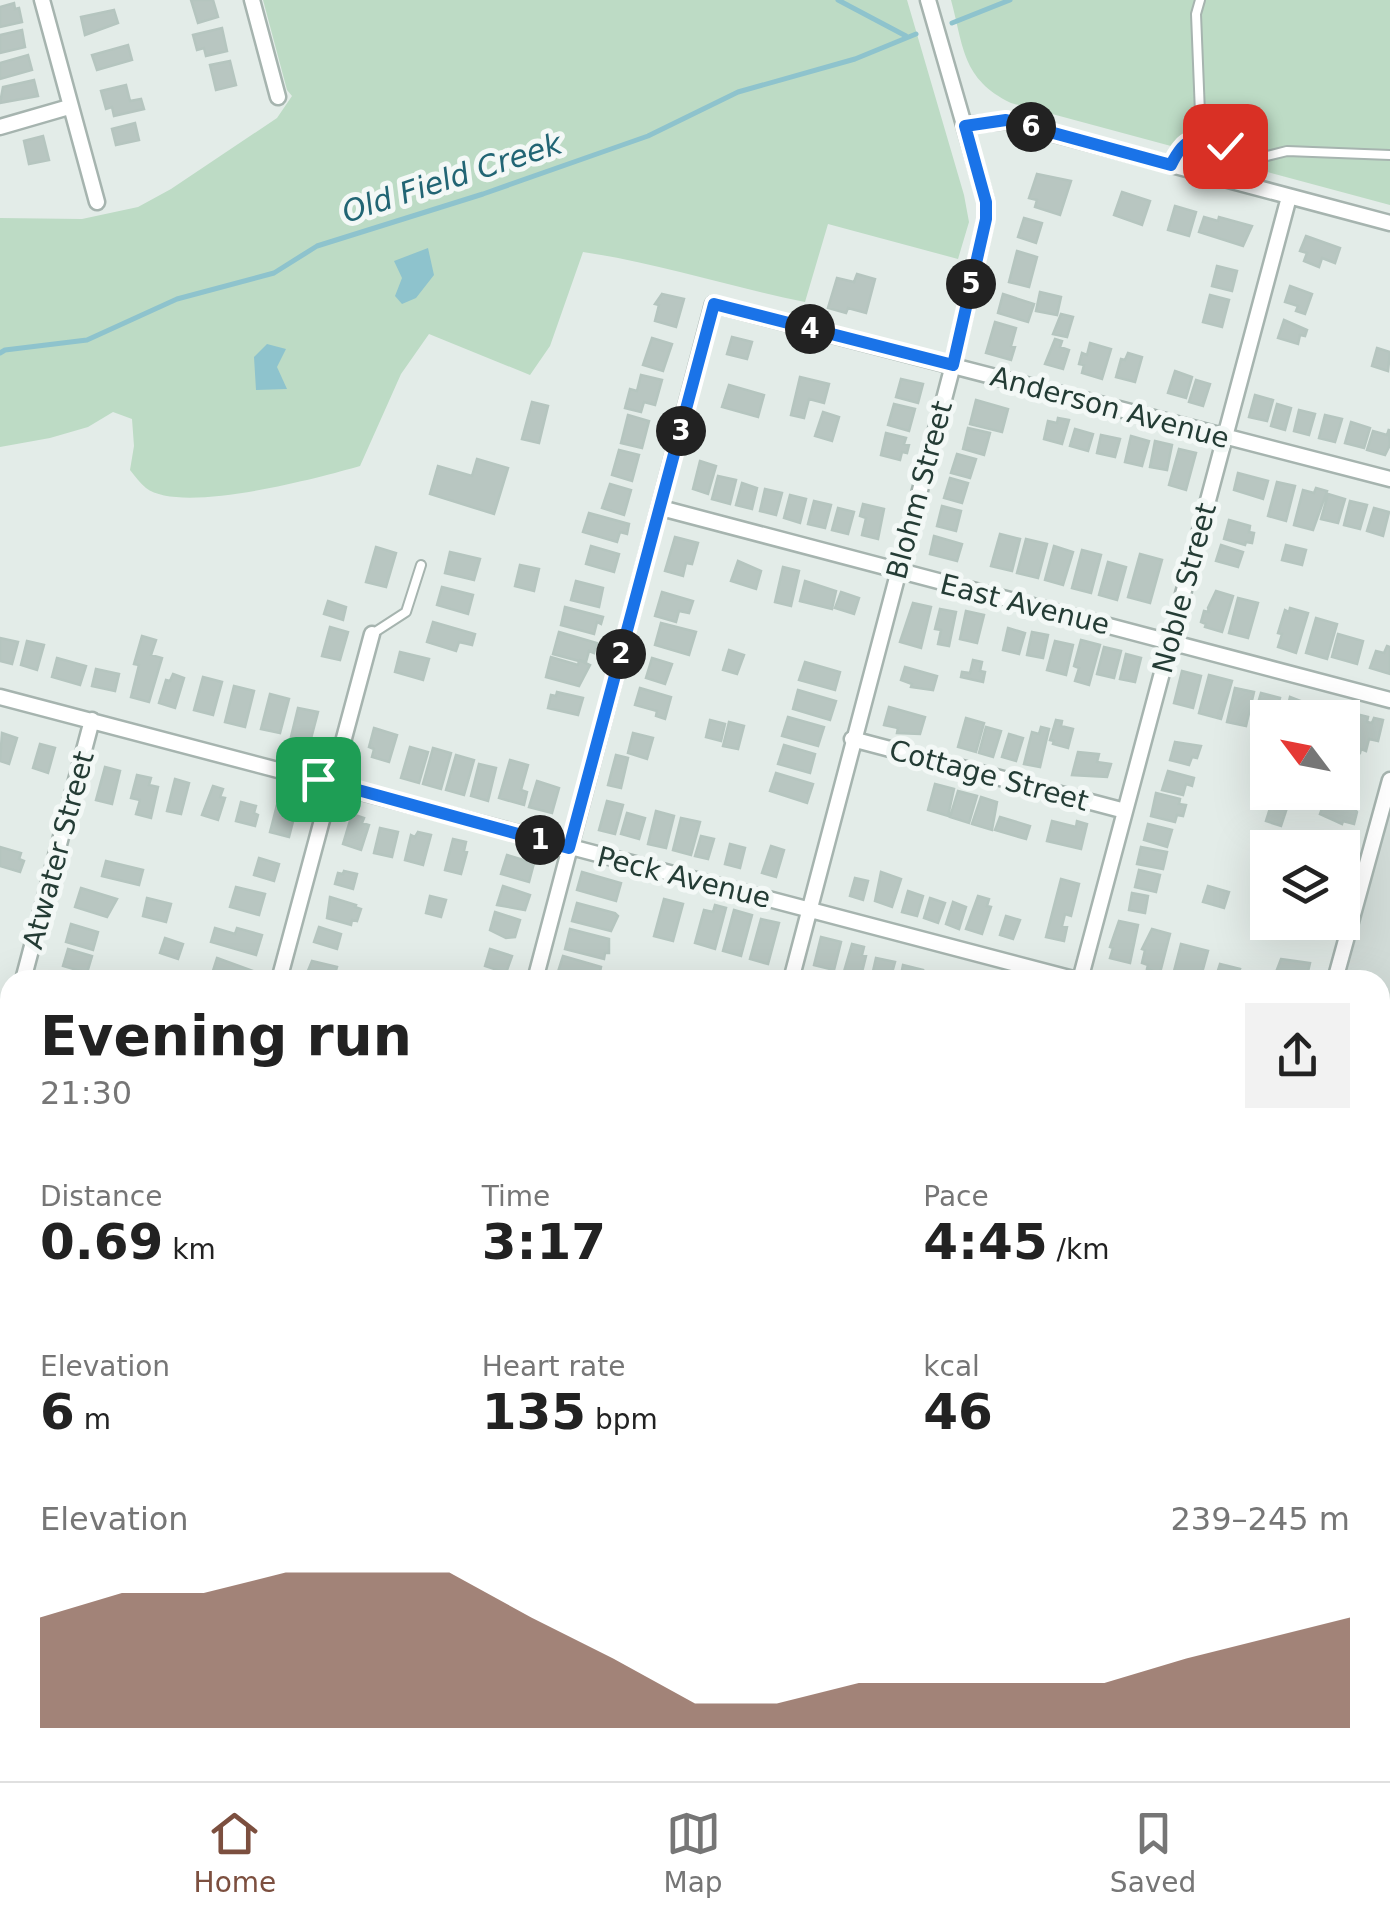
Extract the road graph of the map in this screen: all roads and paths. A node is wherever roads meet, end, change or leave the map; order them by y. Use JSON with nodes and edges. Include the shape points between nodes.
{"nodes":[{"id":1,"x":42,"y":0,"type":"edge"},
{"id":2,"x":252,"y":0,"type":"edge"},
{"id":3,"x":928,"y":0,"type":"edge"},
{"id":4,"x":1200,"y":0,"type":"edge"},
{"id":5,"x":278,"y":97,"type":"dead end"},
{"id":6,"x":70,"y":107,"type":"junction"},
{"id":7,"x":965,"y":126,"type":"junction"},
{"id":8,"x":0,"y":127,"type":"edge"},
{"id":9,"x":1201,"y":138,"type":"junction"},
{"id":10,"x":1390,"y":155,"type":"edge"},
{"id":11,"x":1243,"y":162,"type":"junction"},
{"id":12,"x":1171,"y":165,"type":"junction"},
{"id":13,"x":1245,"y":186,"type":"junction"},
{"id":14,"x":1290,"y":197,"type":"junction"},
{"id":15,"x":97,"y":202,"type":"dead end"},
{"id":16,"x":1390,"y":223,"type":"edge"},
{"id":17,"x":953,"y":365,"type":"junction"},
{"id":18,"x":1224,"y":437,"type":"junction"},
{"id":19,"x":1390,"y":479,"type":"edge"},
{"id":20,"x":661,"y":508,"type":"junction"},
{"id":21,"x":421,"y":565,"type":"dead end"},
{"id":22,"x":897,"y":571,"type":"junction"},
{"id":23,"x":372,"y":634,"type":"joint"},
{"id":24,"x":1171,"y":640,"type":"junction"},
{"id":25,"x":0,"y":696,"type":"edge"},
{"id":26,"x":1390,"y":700,"type":"edge"},
{"id":27,"x":92,"y":720,"type":"junction"},
{"id":28,"x":852,"y":739,"type":"junction"},
{"id":29,"x":1390,"y":780,"type":"edge"},
{"id":30,"x":334,"y":784,"type":"junction"},
{"id":31,"x":1125,"y":811,"type":"junction"},
{"id":32,"x":569,"y":848,"type":"junction"},
{"id":33,"x":810,"y":908,"type":"junction"},
{"id":34,"x":26,"y":970,"type":"edge"},
{"id":35,"x":282,"y":970,"type":"edge"},
{"id":36,"x":538,"y":970,"type":"edge"},
{"id":37,"x":794,"y":970,"type":"edge"},
{"id":38,"x":1042,"y":970,"type":"edge"},
{"id":39,"x":1082,"y":970,"type":"edge"},
{"id":40,"x":1338,"y":970,"type":"edge"}],
"edges":[{"from":1,"to":6,"type":"street"},
{"from":2,"to":5,"type":"street"},
{"from":3,"to":7,"type":"street","name":"Blohm Street"},
{"from":4,"to":9,"type":"lane"},
{"from":6,"to":8,"type":"street"},
{"from":6,"to":15,"type":"street"},
{"from":7,"to":12,"type":"street","via":[[1006,120]]},
{"from":7,"to":17,"type":"street","name":"Blohm Street","via":[[986,219]]},
{"from":9,"to":11,"type":"lane"},
{"from":9,"to":12,"type":"lane","via":[[1180,147]]},
{"from":10,"to":11,"type":"lane","via":[[1287,151]]},
{"from":11,"to":13,"type":"lane"},
{"from":12,"to":13,"type":"street"},
{"from":13,"to":14,"type":"street"},
{"from":14,"to":16,"type":"street"},
{"from":14,"to":18,"type":"street","name":"Noble Street"},
{"from":17,"to":18,"type":"street","name":"Anderson Avenue"},
{"from":17,"to":20,"type":"street","name":"Anderson Avenue","via":[[714,304]]},
{"from":17,"to":22,"type":"street","name":"Blohm Street"},
{"from":18,"to":19,"type":"street","name":"Anderson Avenue"},
{"from":18,"to":24,"type":"street","name":"Noble Street"},
{"from":20,"to":22,"type":"street","name":"East Avenue"},
{"from":20,"to":32,"type":"street"},
{"from":21,"to":23,"type":"lane","via":[[406,612]]},
{"from":22,"to":24,"type":"street","name":"East Avenue"},
{"from":22,"to":28,"type":"street","name":"Blohm Street"},
{"from":23,"to":30,"type":"street"},
{"from":24,"to":26,"type":"street","name":"East Avenue"},
{"from":24,"to":31,"type":"street","name":"Noble Street"},
{"from":25,"to":27,"type":"street","name":"Peck Avenue"},
{"from":27,"to":30,"type":"street","name":"Peck Avenue"},
{"from":27,"to":34,"type":"street","name":"Atwater Street"},
{"from":28,"to":31,"type":"street","name":"Cottage Street"},
{"from":28,"to":33,"type":"street","name":"Blohm Street"},
{"from":29,"to":40,"type":"street"},
{"from":30,"to":32,"type":"street","name":"Peck Avenue"},
{"from":30,"to":35,"type":"street"},
{"from":31,"to":39,"type":"street","name":"Noble Street"},
{"from":32,"to":33,"type":"street","name":"Peck Avenue"},
{"from":32,"to":36,"type":"street"},
{"from":33,"to":37,"type":"street","name":"Blohm Street"},
{"from":33,"to":38,"type":"street","name":"Peck Avenue"}]}
